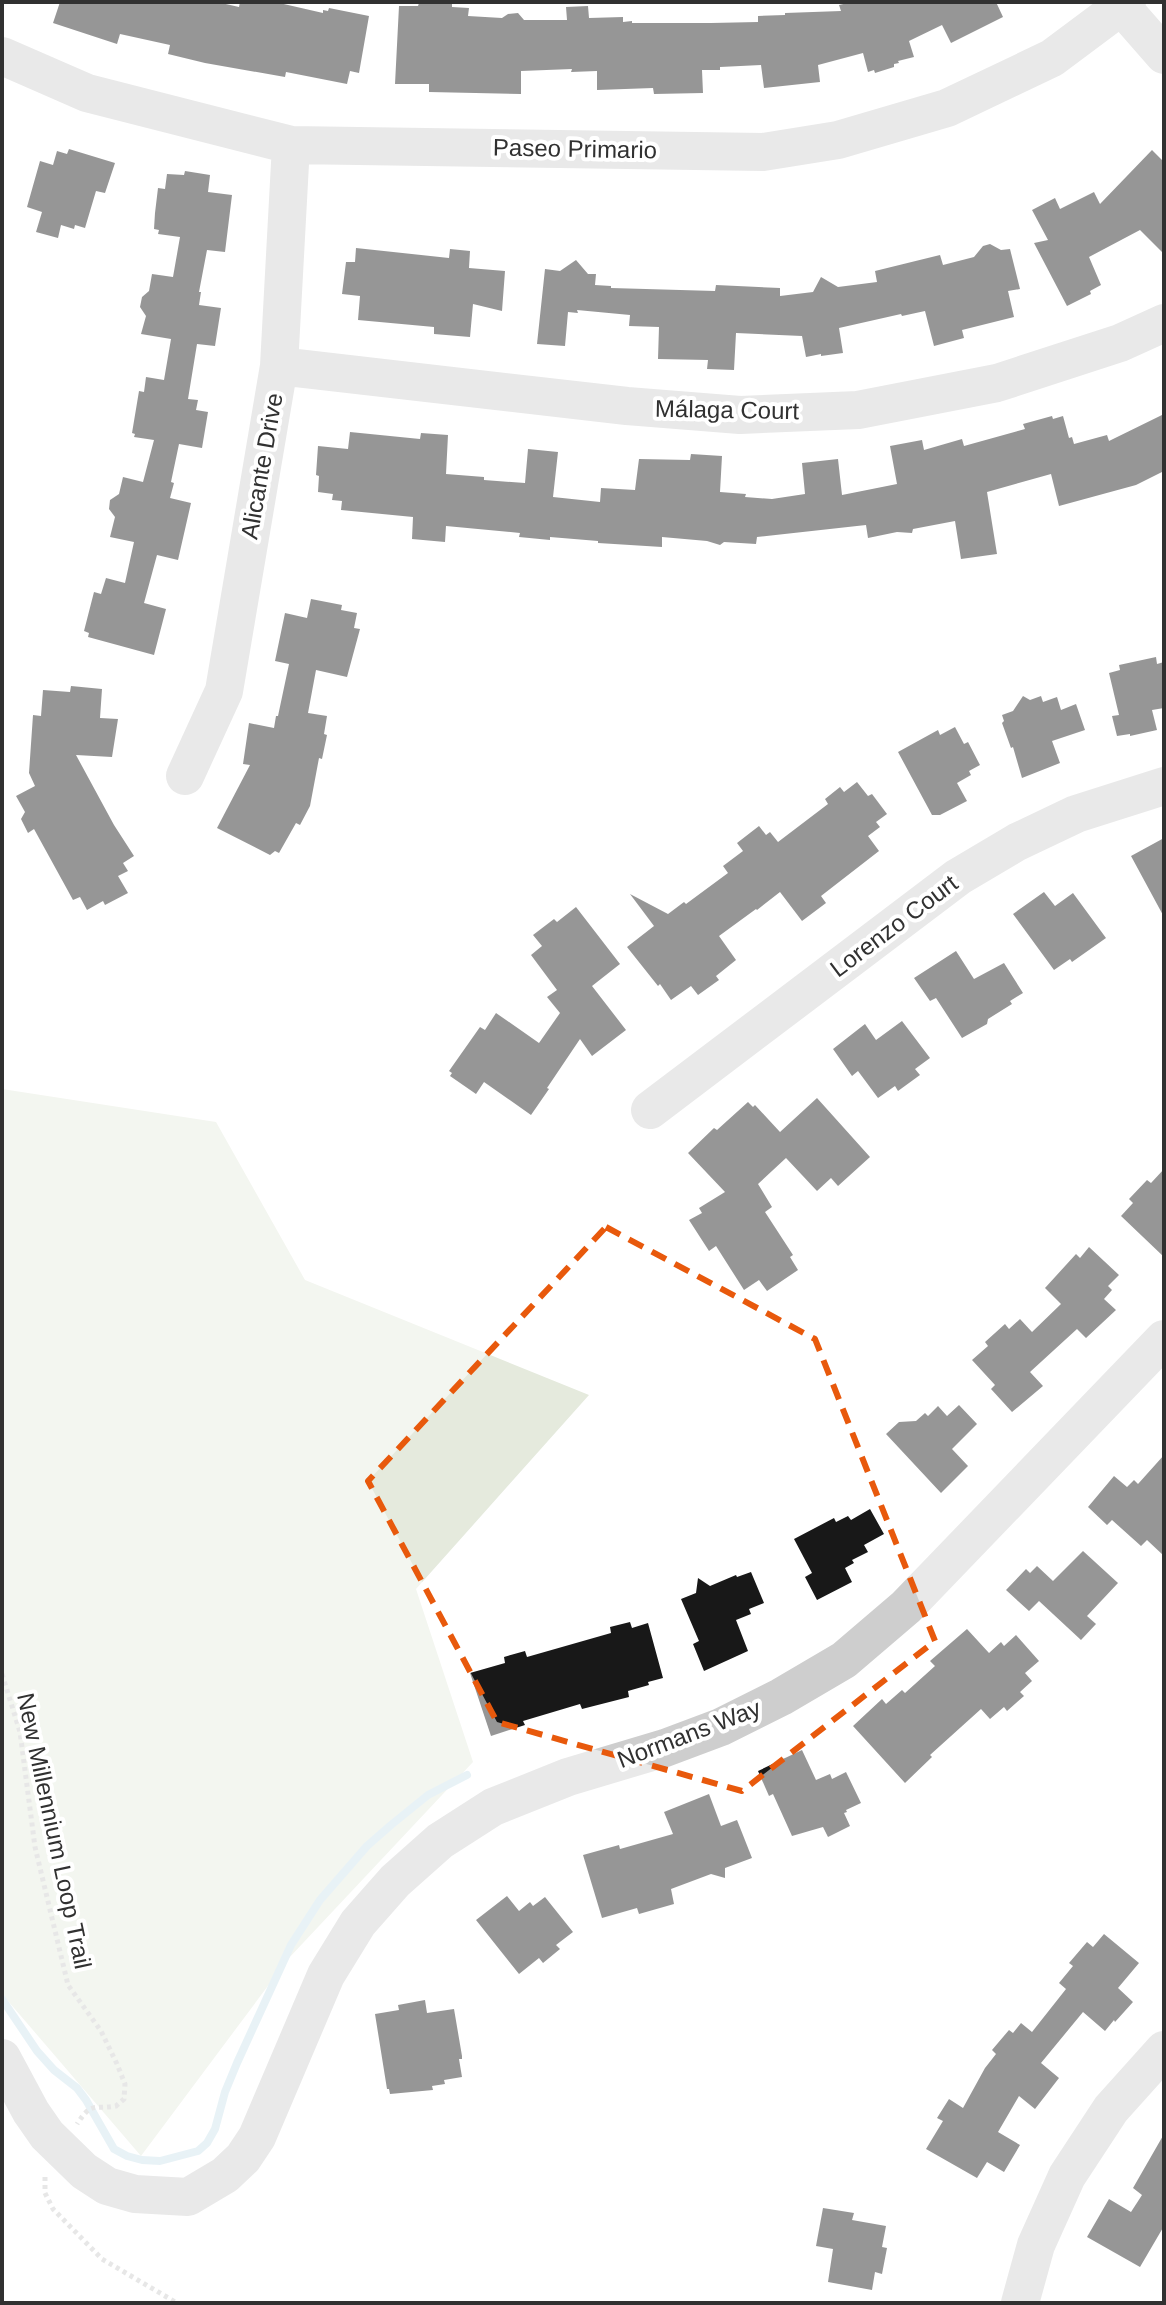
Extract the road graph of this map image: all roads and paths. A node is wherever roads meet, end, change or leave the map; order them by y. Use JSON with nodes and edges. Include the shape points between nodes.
{"nodes":[{"id":1,"x":1124,"y":4,"type":"edge"},
{"id":2,"x":1164,"y":55,"type":"edge"},
{"id":3,"x":2,"y":56,"type":"edge"},
{"id":4,"x":291,"y":145,"type":"junction"},
{"id":5,"x":1164,"y":323,"type":"edge"},
{"id":6,"x":279,"y":366,"type":"junction"},
{"id":7,"x":185,"y":776,"type":"dead end"},
{"id":8,"x":1164,"y":786,"type":"edge"},
{"id":9,"x":650,"y":1110,"type":"dead end"},
{"id":10,"x":1164,"y":1339,"type":"edge"},
{"id":11,"x":2,"y":1674,"type":"edge"},
{"id":12,"x":1164,"y":2050,"type":"edge"},
{"id":13,"x":2,"y":2058,"type":"edge"},
{"id":14,"x":64,"y":2151,"type":"junction"},
{"id":15,"x":177,"y":2303,"type":"edge"},
{"id":16,"x":1020,"y":2303,"type":"edge"}],
"edges":[{"from":1,"to":2,"type":"street"},
{"from":1,"to":4,"type":"street","name":"Paseo Primario","via":[[1052,58],[947,108],[838,140],[763,152]]},
{"from":3,"to":4,"type":"street","name":"Paseo Primario","via":[[87,93]]},
{"from":4,"to":6,"type":"street","name":"Alicante Drive"},
{"from":5,"to":6,"type":"street","name":"Málaga Court","via":[[997,383],[858,410],[740,415]]},
{"from":6,"to":7,"type":"street","name":"Alicante Drive","via":[[224,691]]},
{"from":8,"to":9,"type":"street","name":"Lorenzo Court","via":[[1076,814],[958,877]]},
{"from":10,"to":14,"type":"street","name":"Normans Way","via":[[906,1607],[844,1660],[721,1727],[493,1807],[440,1841],[395,1881],[358,1923],[326,1975],[257,2137],[225,2175],[188,2197],[135,2194],[107,2186]]},
{"from":11,"to":14,"type":"path","name":"New Millennium Loop Trail","via":[[20,1732],[35,1847],[68,1985],[101,2031],[125,2084],[124,2099],[116,2106],[87,2109]]},
{"from":12,"to":16,"type":"street","via":[[1111,2109],[1067,2176],[1036,2245]]},
{"from":13,"to":14,"type":"street","name":"Normans Way","via":[[31,2112]]},
{"from":14,"to":15,"type":"path","name":"New Millennium Loop Trail","via":[[44,2178],[53,2209],[102,2259]]}]}
